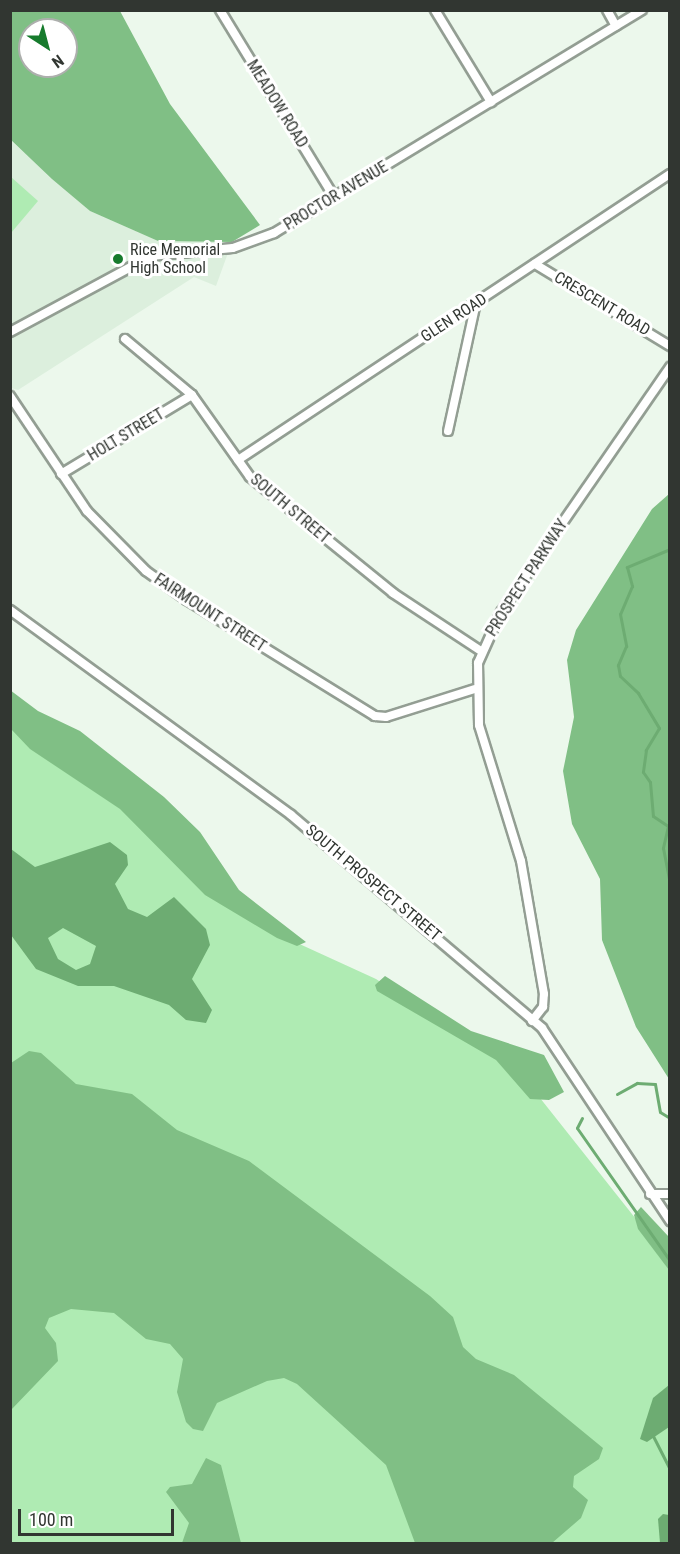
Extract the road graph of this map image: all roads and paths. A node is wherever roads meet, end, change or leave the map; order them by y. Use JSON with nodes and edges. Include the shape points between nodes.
{"nodes":[{"id":1,"x":220,"y":10,"type":"edge"},
{"id":2,"x":435,"y":10,"type":"edge"},
{"id":3,"x":607,"y":10,"type":"edge"},
{"id":4,"x":642,"y":10,"type":"edge"},
{"id":5,"x":616,"y":26,"type":"junction"},
{"id":6,"x":491,"y":102,"type":"junction"},
{"id":7,"x":669,"y":174,"type":"edge"},
{"id":8,"x":334,"y":197,"type":"junction"},
{"id":9,"x":535,"y":264,"type":"junction"},
{"id":10,"x":476,"y":303,"type":"junction"},
{"id":11,"x":10,"y":332,"type":"edge"},
{"id":12,"x":125,"y":339,"type":"dead end"},
{"id":13,"x":669,"y":346,"type":"edge"},
{"id":14,"x":669,"y":367,"type":"edge"},
{"id":15,"x":192,"y":395,"type":"junction"},
{"id":16,"x":10,"y":396,"type":"edge"},
{"id":17,"x":448,"y":431,"type":"dead end"},
{"id":18,"x":238,"y":460,"type":"junction"},
{"id":19,"x":61,"y":474,"type":"junction"},
{"id":20,"x":10,"y":610,"type":"edge"},
{"id":21,"x":482,"y":651,"type":"junction"},
{"id":22,"x":475,"y":689,"type":"junction"},
{"id":23,"x":532,"y":1021,"type":"junction"},
{"id":24,"x":651,"y":1194,"type":"junction"},
{"id":25,"x":669,"y":1194,"type":"edge"},
{"id":26,"x":669,"y":1221,"type":"edge"}],
"edges":[{"from":1,"to":8,"type":"street","name":"MEADOW ROAD"},
{"from":2,"to":6,"type":"street"},
{"from":3,"to":5,"type":"street"},
{"from":4,"to":5,"type":"street","name":"PROCTOR AVENUE"},
{"from":5,"to":6,"type":"street","name":"PROCTOR AVENUE"},
{"from":6,"to":8,"type":"street","name":"PROCTOR AVENUE"},
{"from":7,"to":9,"type":"street","name":"GLEN ROAD"},
{"from":8,"to":11,"type":"street","name":"PROCTOR AVENUE","via":[[250,244],[151,256]]},
{"from":9,"to":10,"type":"street","name":"GLEN ROAD"},
{"from":9,"to":13,"type":"street","name":"CRESCENT ROAD"},
{"from":10,"to":17,"type":"street"},
{"from":10,"to":18,"type":"street","name":"GLEN ROAD"},
{"from":12,"to":15,"type":"street","name":"SOUTH STREET"},
{"from":14,"to":21,"type":"street","name":"PROSPECT PARKWAY","via":[[501,612]]},
{"from":15,"to":18,"type":"street","name":"SOUTH STREET"},
{"from":15,"to":19,"type":"street","name":"HOLT STREET"},
{"from":16,"to":19,"type":"street","name":"FAIRMOUNT STREET"},
{"from":18,"to":21,"type":"street","name":"SOUTH STREET","via":[[257,483],[393,593]]},
{"from":19,"to":22,"type":"street","name":"FAIRMOUNT STREET","via":[[87,511],[160,582],[375,716],[386,717]]},
{"from":20,"to":23,"type":"street","name":"SOUTH PROSPECT STREET","via":[[291,815]]},
{"from":21,"to":22,"type":"street","name":"PROSPECT PARKWAY"},
{"from":22,"to":23,"type":"street","name":"PROSPECT PARKWAY","via":[[481,736],[526,884],[544,999]]},
{"from":23,"to":24,"type":"street","name":"SOUTH PROSPECT STREET","via":[[554,1043]]},
{"from":24,"to":25,"type":"street"},
{"from":24,"to":26,"type":"street","name":"SOUTH PROSPECT STREET"}]}
